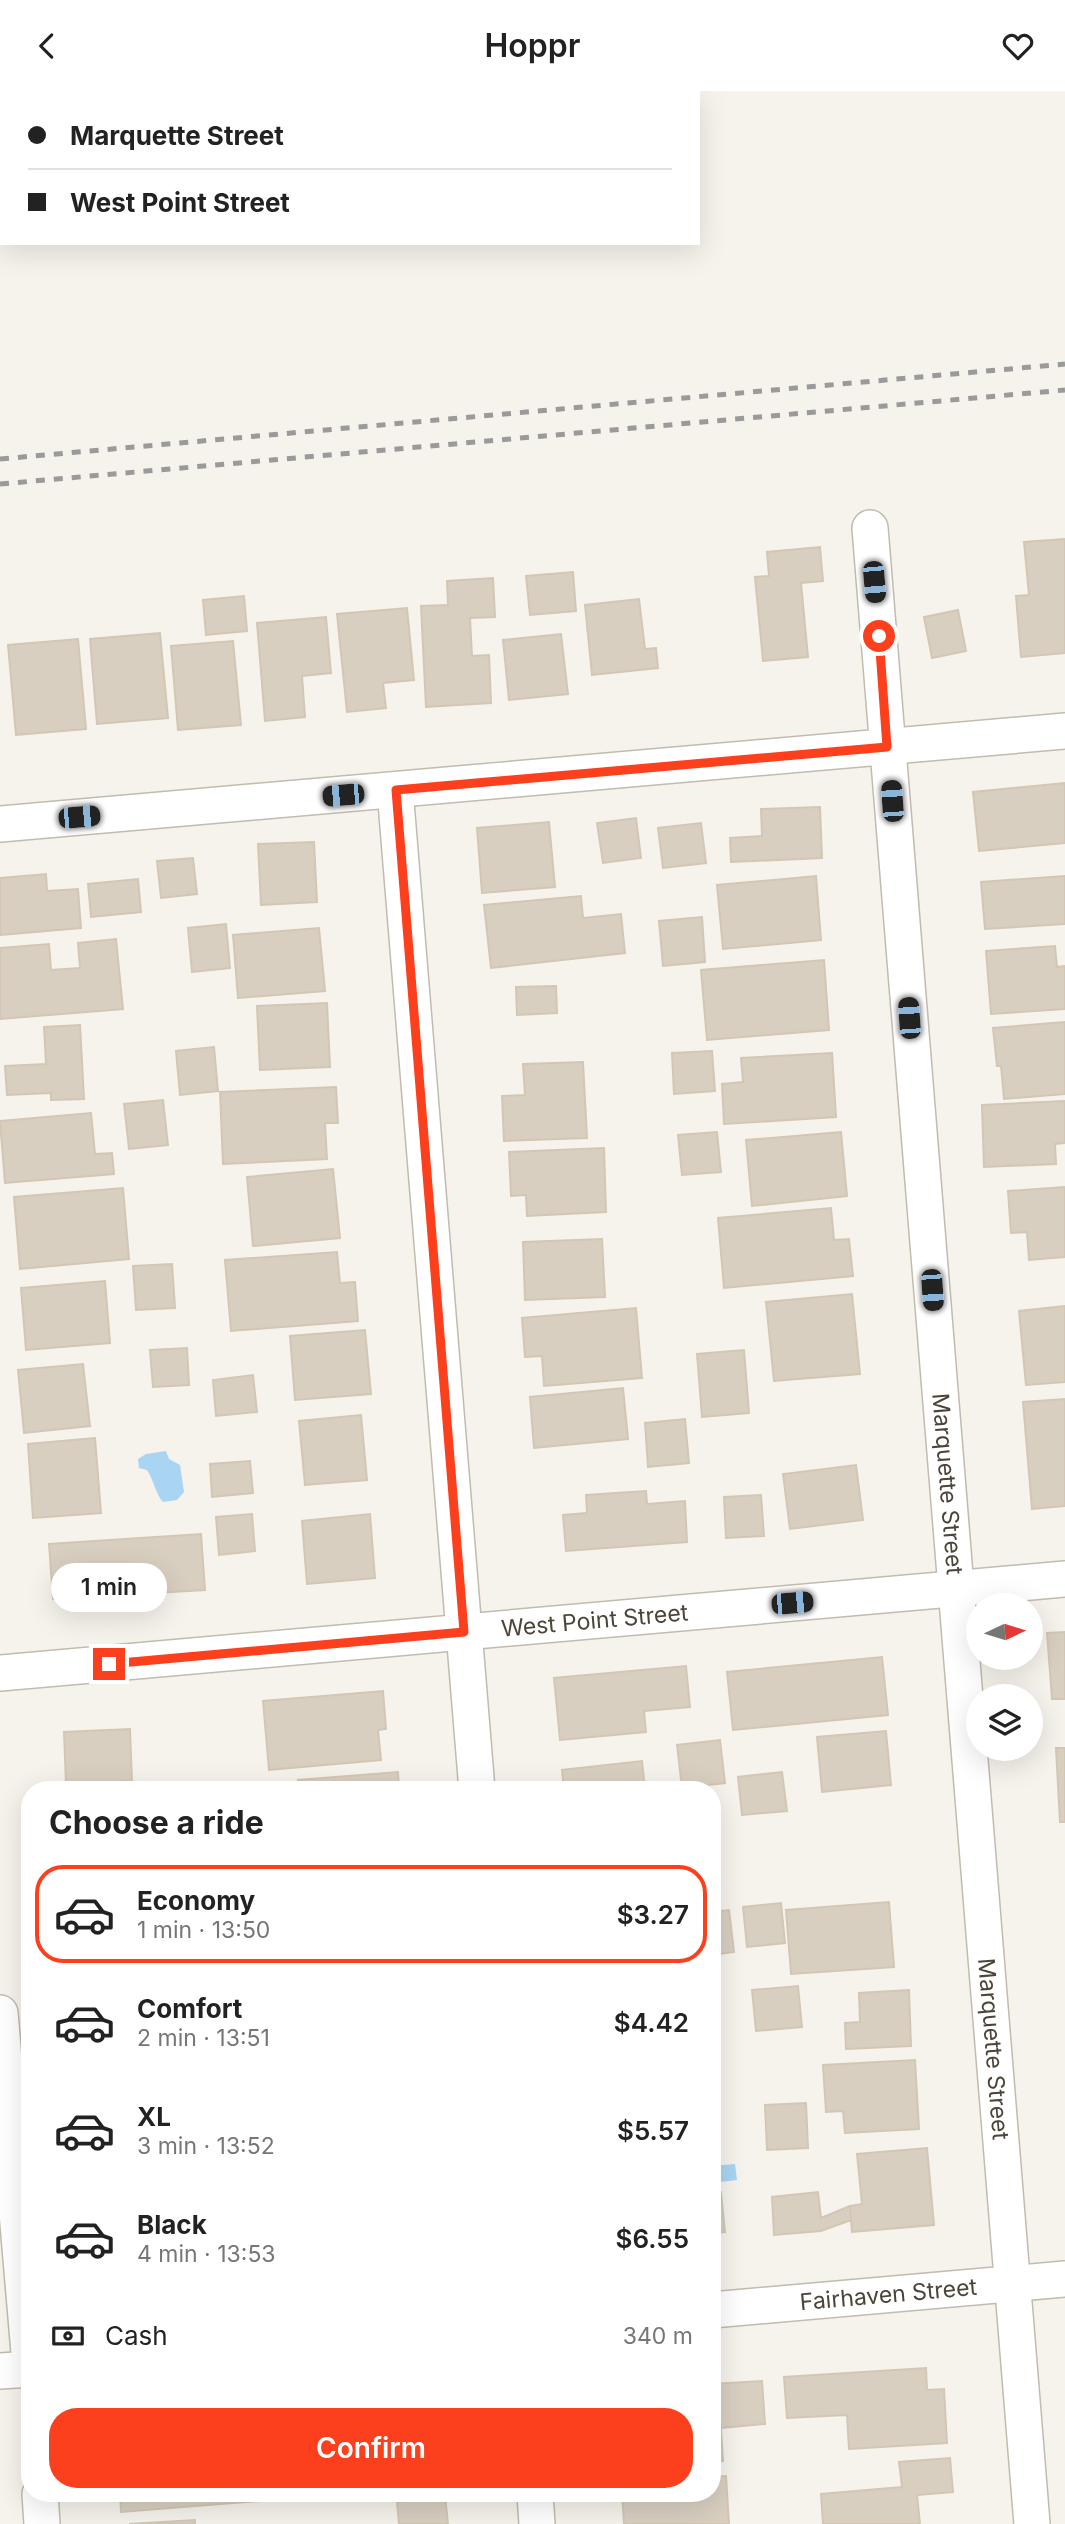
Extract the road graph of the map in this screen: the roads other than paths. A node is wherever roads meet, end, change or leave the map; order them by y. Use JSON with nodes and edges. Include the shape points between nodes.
{"nodes":[{"id":1,"x":870,"y":528,"type":"dead end"},
{"id":2,"x":1065,"y":731,"type":"edge"},
{"id":3,"x":887,"y":747,"type":"junction"},
{"id":4,"x":396,"y":790,"type":"junction"},
{"id":5,"x":0,"y":824,"type":"edge"},
{"id":6,"x":1065,"y":1579,"type":"edge"},
{"id":7,"x":956,"y":1589,"type":"junction"},
{"id":8,"x":464,"y":1632,"type":"junction"},
{"id":9,"x":0,"y":1674,"type":"edge"},
{"id":10,"x":476,"y":1781,"type":"edge"},
{"id":11,"x":0,"y":2013,"type":"edge"},
{"id":12,"x":21,"y":2260,"type":"edge"},
{"id":13,"x":1065,"y":2279,"type":"edge"},
{"id":14,"x":1013,"y":2284,"type":"junction"},
{"id":15,"x":721,"y":2309,"type":"edge"},
{"id":16,"x":21,"y":2368,"type":"edge"},
{"id":17,"x":0,"y":2371,"type":"edge"},
{"id":18,"x":41,"y":2502,"type":"edge"},
{"id":19,"x":536,"y":2502,"type":"edge"},
{"id":20,"x":42,"y":2524,"type":"edge"},
{"id":21,"x":537,"y":2524,"type":"edge"},
{"id":22,"x":1032,"y":2524,"type":"edge"}],
"edges":[{"from":1,"to":3,"type":"street","name":"Marquette Street"},
{"from":2,"to":3,"type":"street"},
{"from":3,"to":4,"type":"street"},
{"from":3,"to":7,"type":"street","name":"Marquette Street"},
{"from":4,"to":5,"type":"street"},
{"from":4,"to":8,"type":"street"},
{"from":6,"to":7,"type":"street","name":"West Point Street"},
{"from":7,"to":8,"type":"street","name":"West Point Street"},
{"from":7,"to":14,"type":"street","name":"Marquette Street"},
{"from":8,"to":9,"type":"street","name":"West Point Street"},
{"from":8,"to":10,"type":"street"},
{"from":11,"to":12,"type":"street"},
{"from":13,"to":14,"type":"street","name":"Fairhaven Street"},
{"from":14,"to":15,"type":"street","name":"Fairhaven Street"},
{"from":14,"to":22,"type":"street","name":"Marquette Street"},
{"from":16,"to":17,"type":"street"},
{"from":18,"to":20,"type":"street"},
{"from":19,"to":21,"type":"street"}]}
